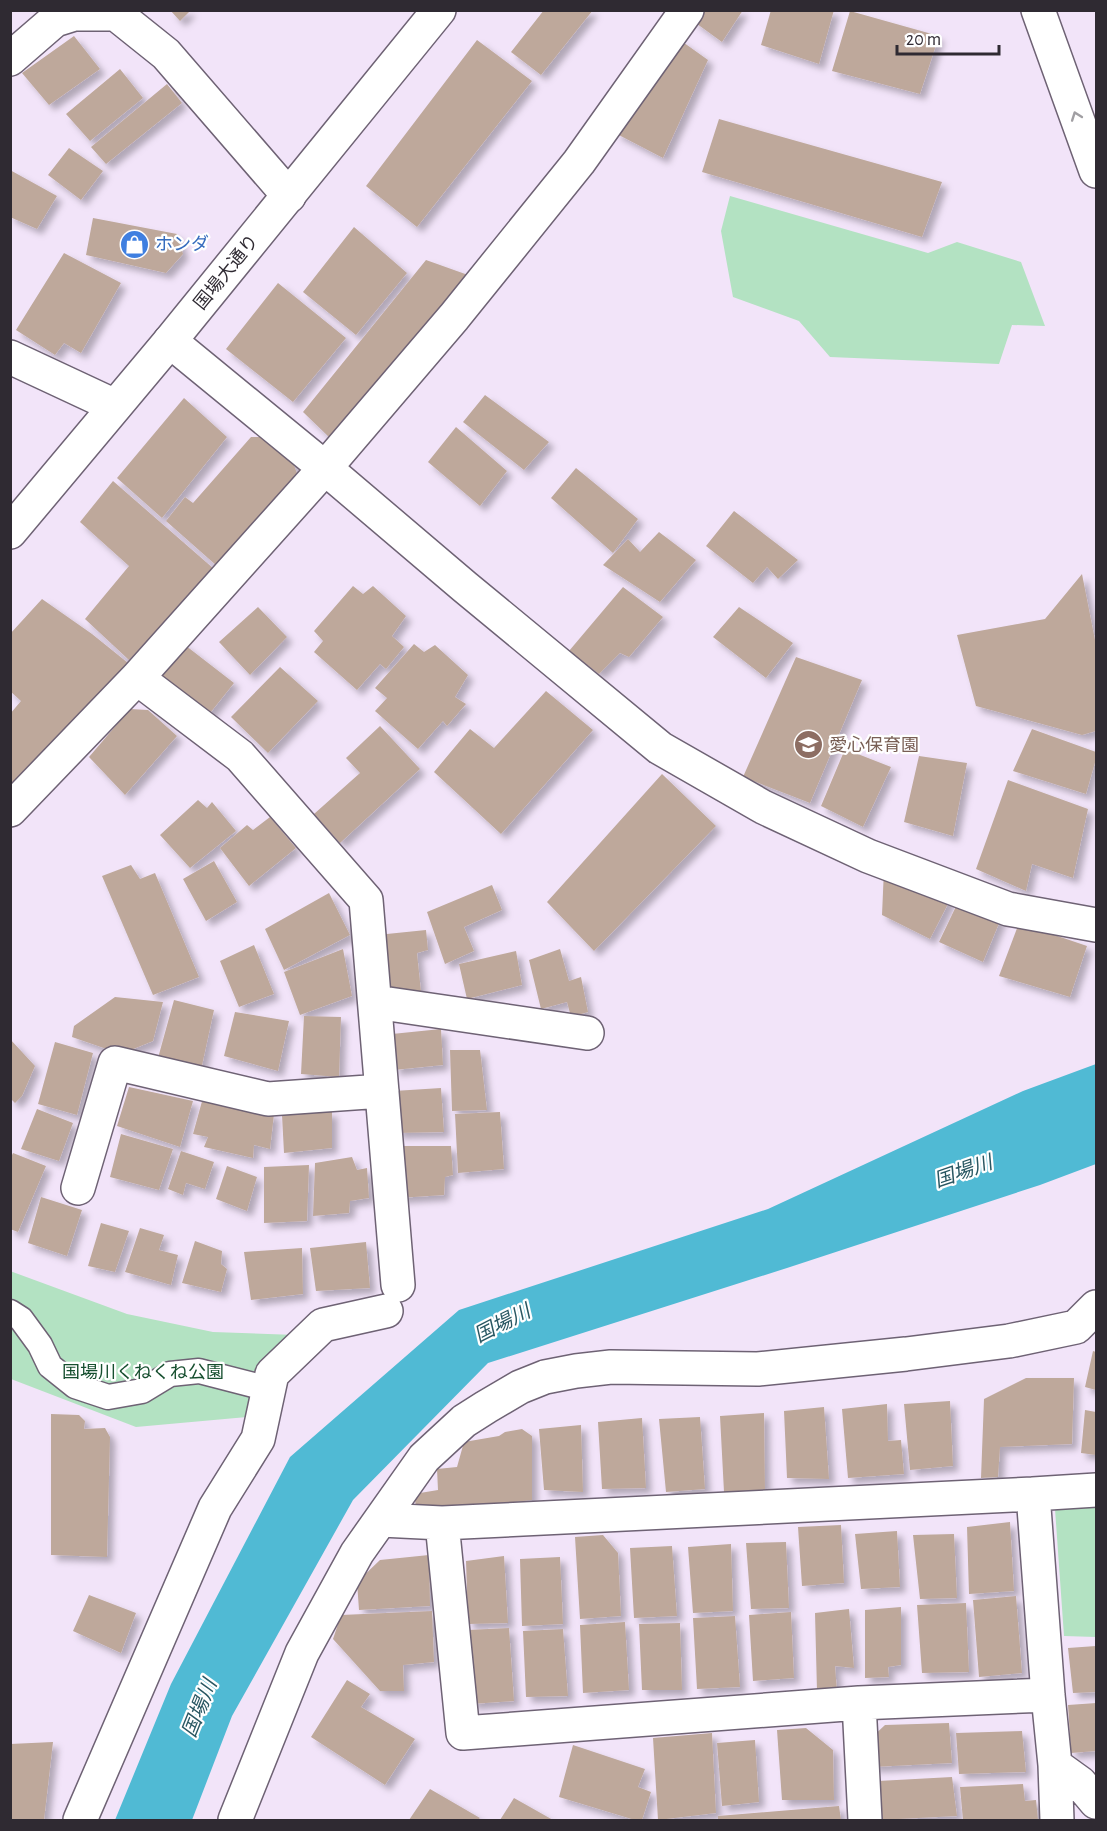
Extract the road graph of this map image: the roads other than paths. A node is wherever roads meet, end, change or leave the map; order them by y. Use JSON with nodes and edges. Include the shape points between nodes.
{"nodes":[{"id":1,"x":439,"y":10,"type":"edge"},
{"id":2,"x":687,"y":10,"type":"edge"},
{"id":3,"x":1038,"y":10,"type":"edge"},
{"id":4,"x":73,"y":12,"type":"edge"},
{"id":5,"x":10,"y":59,"type":"edge"},
{"id":6,"x":1096,"y":171,"type":"edge"},
{"id":7,"x":289,"y":196,"type":"junction"},
{"id":8,"x":170,"y":341,"type":"junction"},
{"id":9,"x":10,"y":357,"type":"edge"},
{"id":10,"x":115,"y":406,"type":"junction"},
{"id":11,"x":325,"y":468,"type":"junction"},
{"id":12,"x":10,"y":532,"type":"edge"},
{"id":13,"x":137,"y":678,"type":"junction"},
{"id":14,"x":10,"y":810,"type":"edge"},
{"id":15,"x":1096,"y":926,"type":"edge"},
{"id":16,"x":375,"y":1002,"type":"junction"},
{"id":17,"x":587,"y":1033,"type":"dead end"},
{"id":18,"x":382,"y":1091,"type":"junction"},
{"id":19,"x":78,"y":1188,"type":"dead end"},
{"id":20,"x":1096,"y":1306,"type":"edge"},
{"id":21,"x":10,"y":1312,"type":"edge"},
{"id":22,"x":256,"y":1386,"type":"dead end"},
{"id":23,"x":1096,"y":1490,"type":"edge"},
{"id":24,"x":1033,"y":1494,"type":"junction"},
{"id":25,"x":381,"y":1520,"type":"junction"},
{"id":26,"x":441,"y":1523,"type":"junction"},
{"id":27,"x":1048,"y":1695,"type":"junction"},
{"id":28,"x":859,"y":1703,"type":"junction"},
{"id":29,"x":1055,"y":1765,"type":"junction"},
{"id":30,"x":1096,"y":1802,"type":"edge"},
{"id":31,"x":80,"y":1821,"type":"edge"},
{"id":32,"x":235,"y":1821,"type":"edge"},
{"id":33,"x":865,"y":1821,"type":"edge"},
{"id":34,"x":1057,"y":1821,"type":"edge"}],
"edges":[{"from":1,"to":7,"type":"main road","name":"国場大通り"},
{"from":2,"to":11,"type":"main road","via":[[579,162]]},
{"from":6,"to":3,"type":"main road","one_way":true},
{"from":4,"to":5,"type":"main road","via":[[55,20]]},
{"from":4,"to":7,"type":"main road","via":[[116,14],[166,54]]},
{"from":7,"to":8,"type":"main road","name":"国場大通り"},
{"from":8,"to":10,"type":"main road","name":"国場大通り"},
{"from":8,"to":11,"type":"main road"},
{"from":9,"to":10,"type":"main road"},
{"from":10,"to":12,"type":"main road","name":"国場大通り"},
{"from":11,"to":13,"type":"main road"},
{"from":11,"to":15,"type":"main road","via":[[660,748],[763,807],[868,856],[1008,909]]},
{"from":13,"to":14,"type":"main road"},
{"from":13,"to":16,"type":"main road","via":[[240,756],[366,900]]},
{"from":16,"to":17,"type":"main road"},
{"from":16,"to":18,"type":"main road"},
{"from":18,"to":19,"type":"main road","via":[[268,1099],[114,1063]]},
{"from":18,"to":31,"type":"main road","via":[[392,1298],[323,1325],[272,1374],[258,1439],[215,1508]]},
{"from":20,"to":25,"type":"main road","via":[[1077,1327],[906,1354],[758,1369],[611,1367],[545,1377],[520,1387],[464,1421],[424,1458]]},
{"from":21,"to":22,"type":"street","via":[[21,1319],[50,1365],[75,1386],[108,1397],[142,1391],[170,1374],[199,1371]]},
{"from":23,"to":24,"type":"main road"},
{"from":24,"to":26,"type":"main road"},
{"from":24,"to":27,"type":"main road"},
{"from":25,"to":26,"type":"main road"},
{"from":25,"to":32,"type":"main road","via":[[357,1553],[302,1653]]},
{"from":26,"to":28,"type":"main road","via":[[464,1733]]},
{"from":27,"to":28,"type":"main road"},
{"from":27,"to":29,"type":"main road"},
{"from":28,"to":33,"type":"main road"},
{"from":29,"to":30,"type":"main road","via":[[1080,1783]]},
{"from":29,"to":34,"type":"main road"}]}
